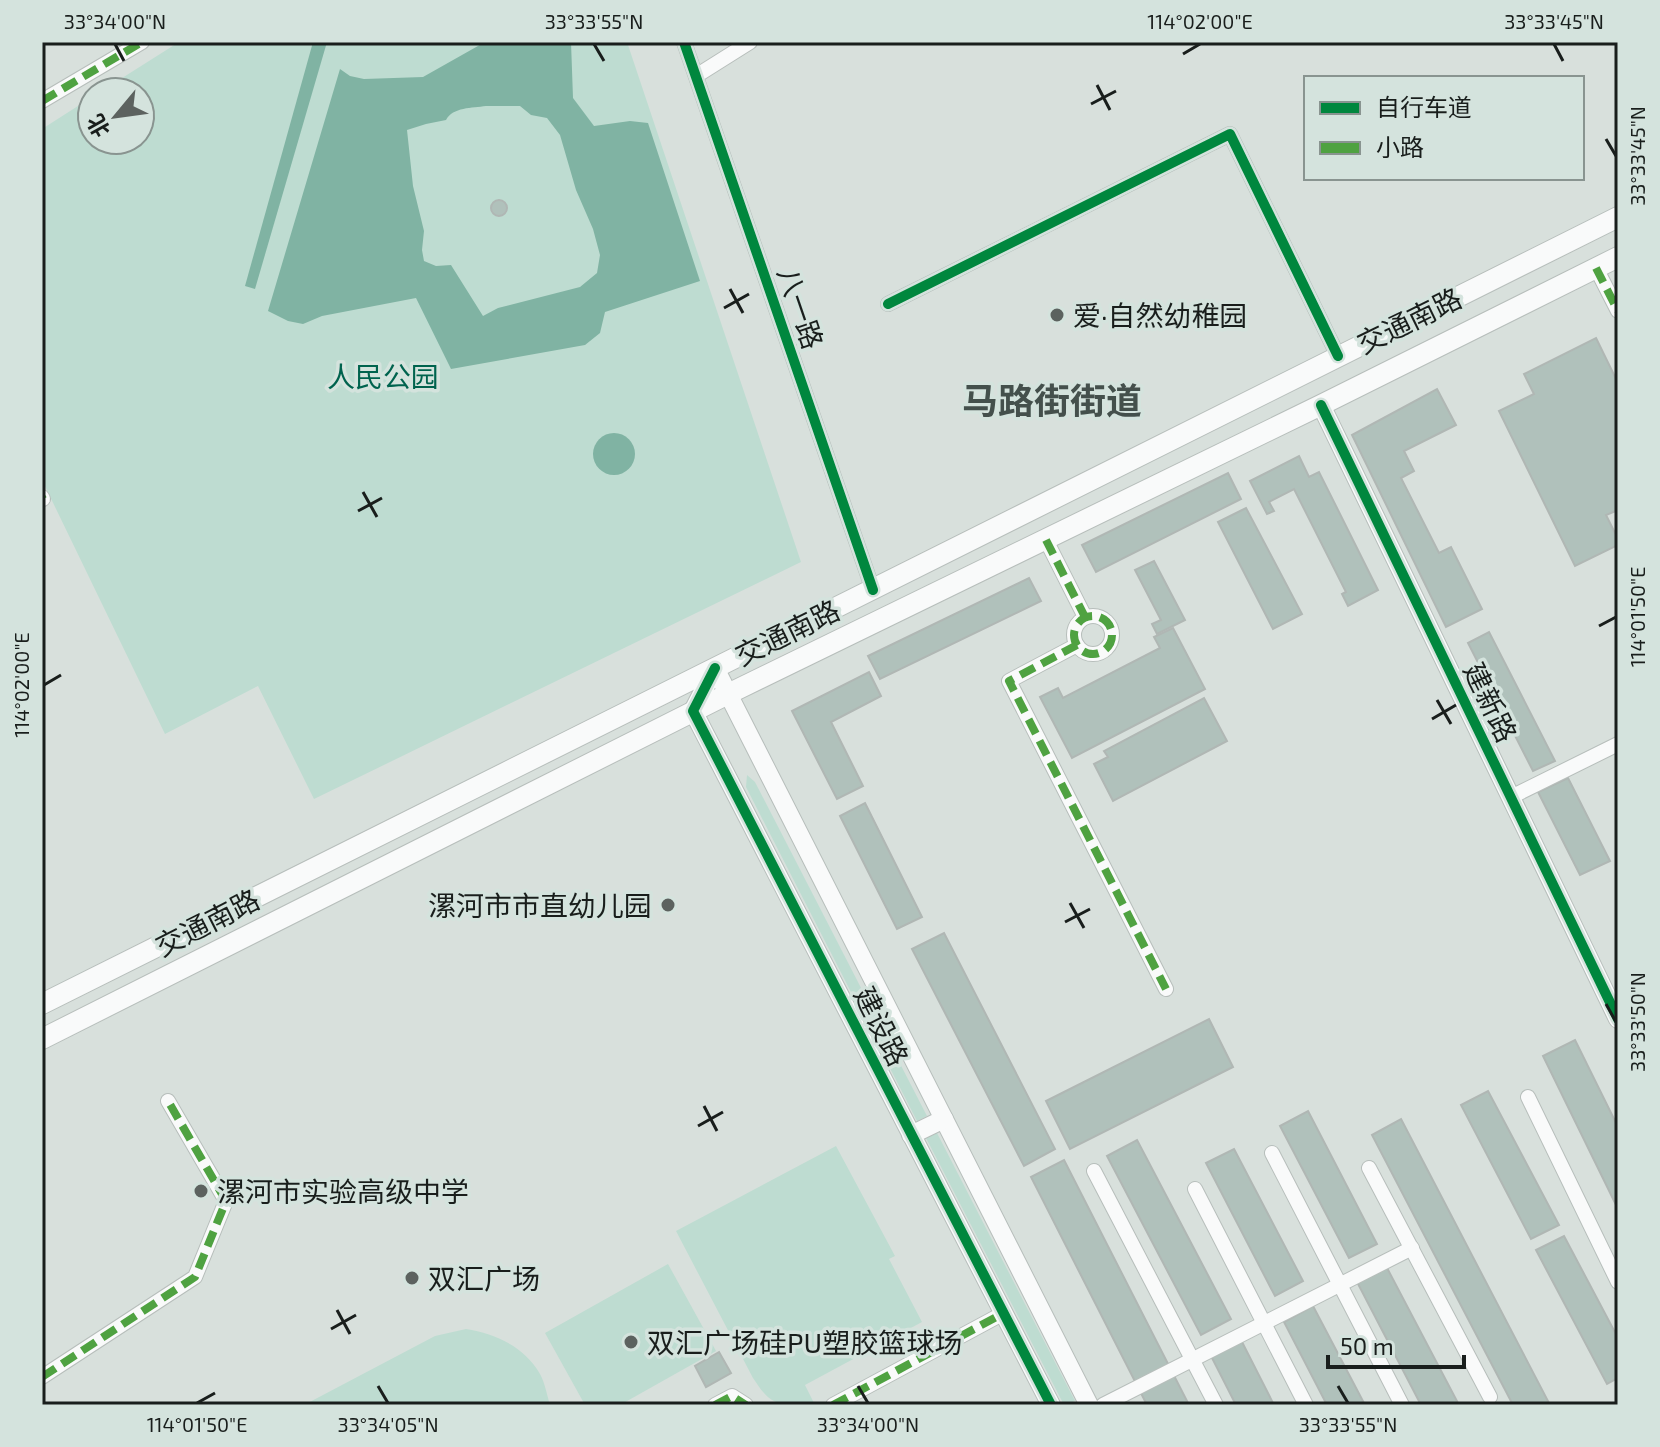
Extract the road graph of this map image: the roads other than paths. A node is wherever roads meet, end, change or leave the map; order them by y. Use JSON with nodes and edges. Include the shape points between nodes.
{"nodes":[{"id":1,"x":142,"y":42,"type":"edge"},
{"id":2,"x":684,"y":42,"type":"edge"},
{"id":3,"x":750,"y":42,"type":"edge"},
{"id":4,"x":696,"y":76,"type":"junction"},
{"id":5,"x":42,"y":101,"type":"edge"},
{"id":6,"x":1618,"y":217,"type":"edge"},
{"id":7,"x":1618,"y":257,"type":"edge"},
{"id":8,"x":1596,"y":268,"type":"junction"},
{"id":9,"x":888,"y":304,"type":"dead end"},
{"id":10,"x":1618,"y":311,"type":"edge"},
{"id":11,"x":1338,"y":356,"type":"junction"},
{"id":12,"x":1321,"y":405,"type":"junction"},
{"id":13,"x":1031,"y":510,"type":"junction"},
{"id":14,"x":1046,"y":540,"type":"junction"},
{"id":15,"x":873,"y":590,"type":"junction"},
{"id":16,"x":1085,"y":617,"type":"junction"},
{"id":17,"x":1077,"y":645,"type":"junction"},
{"id":18,"x":715,"y":668,"type":"junction"},
{"id":19,"x":728,"y":694,"type":"junction"},
{"id":20,"x":693,"y":711,"type":"junction"},
{"id":21,"x":1618,"y":744,"type":"edge"},
{"id":22,"x":1511,"y":797,"type":"junction"},
{"id":23,"x":1166,"y":989,"type":"dead end"},
{"id":24,"x":42,"y":1004,"type":"edge"},
{"id":25,"x":1618,"y":1019,"type":"edge"},
{"id":26,"x":42,"y":1039,"type":"edge"},
{"id":27,"x":1528,"y":1097,"type":"dead end"},
{"id":28,"x":168,"y":1101,"type":"dead end"},
{"id":29,"x":944,"y":1119,"type":"junction"},
{"id":30,"x":911,"y":1135,"type":"junction"},
{"id":31,"x":1272,"y":1153,"type":"dead end"},
{"id":32,"x":1369,"y":1168,"type":"dead end"},
{"id":33,"x":1094,"y":1171,"type":"dead end"},
{"id":34,"x":1195,"y":1189,"type":"dead end"},
{"id":35,"x":1412,"y":1248,"type":"junction"},
{"id":36,"x":1618,"y":1282,"type":"edge"},
{"id":37,"x":1340,"y":1284,"type":"junction"},
{"id":38,"x":1002,"y":1314,"type":"junction"},
{"id":39,"x":1264,"y":1323,"type":"junction"},
{"id":40,"x":1192,"y":1360,"type":"junction"},
{"id":41,"x":42,"y":1377,"type":"edge"},
{"id":42,"x":1490,"y":1397,"type":"dead end"},
{"id":43,"x":715,"y":1405,"type":"edge"},
{"id":44,"x":746,"y":1405,"type":"edge"},
{"id":45,"x":833,"y":1405,"type":"edge"},
{"id":46,"x":1051,"y":1405,"type":"edge"},
{"id":47,"x":1089,"y":1405,"type":"edge"},
{"id":48,"x":1103,"y":1405,"type":"edge"},
{"id":49,"x":1216,"y":1405,"type":"edge"},
{"id":50,"x":1306,"y":1405,"type":"edge"},
{"id":51,"x":1402,"y":1405,"type":"edge"}],
"edges":[{"from":1,"to":5,"type":"street"},
{"from":2,"to":4,"type":"street","name":"八一路"},
{"from":3,"to":4,"type":"street"},
{"from":4,"to":15,"type":"street","name":"八一路"},
{"from":6,"to":11,"type":"main road","name":"交通南路"},
{"from":7,"to":8,"type":"main road","name":"交通南路"},
{"from":8,"to":10,"type":"street"},
{"from":8,"to":12,"type":"main road","name":"交通南路"},
{"from":9,"to":11,"type":"street","via":[[1230,134]]},
{"from":11,"to":13,"type":"main road","name":"交通南路"},
{"from":12,"to":14,"type":"main road","name":"交通南路"},
{"from":12,"to":22,"type":"street","name":"建新路"},
{"from":13,"to":14,"type":"main road"},
{"from":13,"to":15,"type":"main road","name":"交通南路"},
{"from":14,"to":16,"type":"street"},
{"from":14,"to":19,"type":"main road","name":"交通南路"},
{"from":15,"to":18,"type":"main road","name":"交通南路"},
{"from":16,"to":17,"type":"street","via":[[1074,632]]},
{"from":16,"to":17,"type":"street","via":[[1108,622],[1112,640],[1099,653],[1086,653]]},
{"from":17,"to":23,"type":"street","via":[[1009,681]]},
{"from":18,"to":19,"type":"street","name":"建设路"},
{"from":18,"to":20,"type":"street"},
{"from":18,"to":24,"type":"main road","name":"交通南路"},
{"from":19,"to":20,"type":"main road","name":"交通南路"},
{"from":19,"to":29,"type":"street","name":"建设路"},
{"from":20,"to":26,"type":"main road","name":"交通南路"},
{"from":20,"to":30,"type":"street","name":"建设路"},
{"from":21,"to":22,"type":"street"},
{"from":22,"to":25,"type":"street","name":"建新路"},
{"from":27,"to":36,"type":"street"},
{"from":28,"to":41,"type":"street","via":[[226,1201],[195,1277]]},
{"from":29,"to":30,"type":"street"},
{"from":29,"to":47,"type":"street","name":"建设路"},
{"from":30,"to":38,"type":"street","name":"建设路"},
{"from":31,"to":37,"type":"street"},
{"from":32,"to":35,"type":"street"},
{"from":33,"to":40,"type":"street"},
{"from":34,"to":39,"type":"street"},
{"from":35,"to":37,"type":"street"},
{"from":35,"to":42,"type":"street"},
{"from":37,"to":39,"type":"street"},
{"from":37,"to":51,"type":"street"},
{"from":38,"to":45,"type":"street"},
{"from":38,"to":46,"type":"street","name":"建设路"},
{"from":39,"to":40,"type":"street"},
{"from":39,"to":50,"type":"street"},
{"from":40,"to":48,"type":"street"},
{"from":40,"to":49,"type":"street"},
{"from":43,"to":44,"type":"street","via":[[732,1396]]}]}
